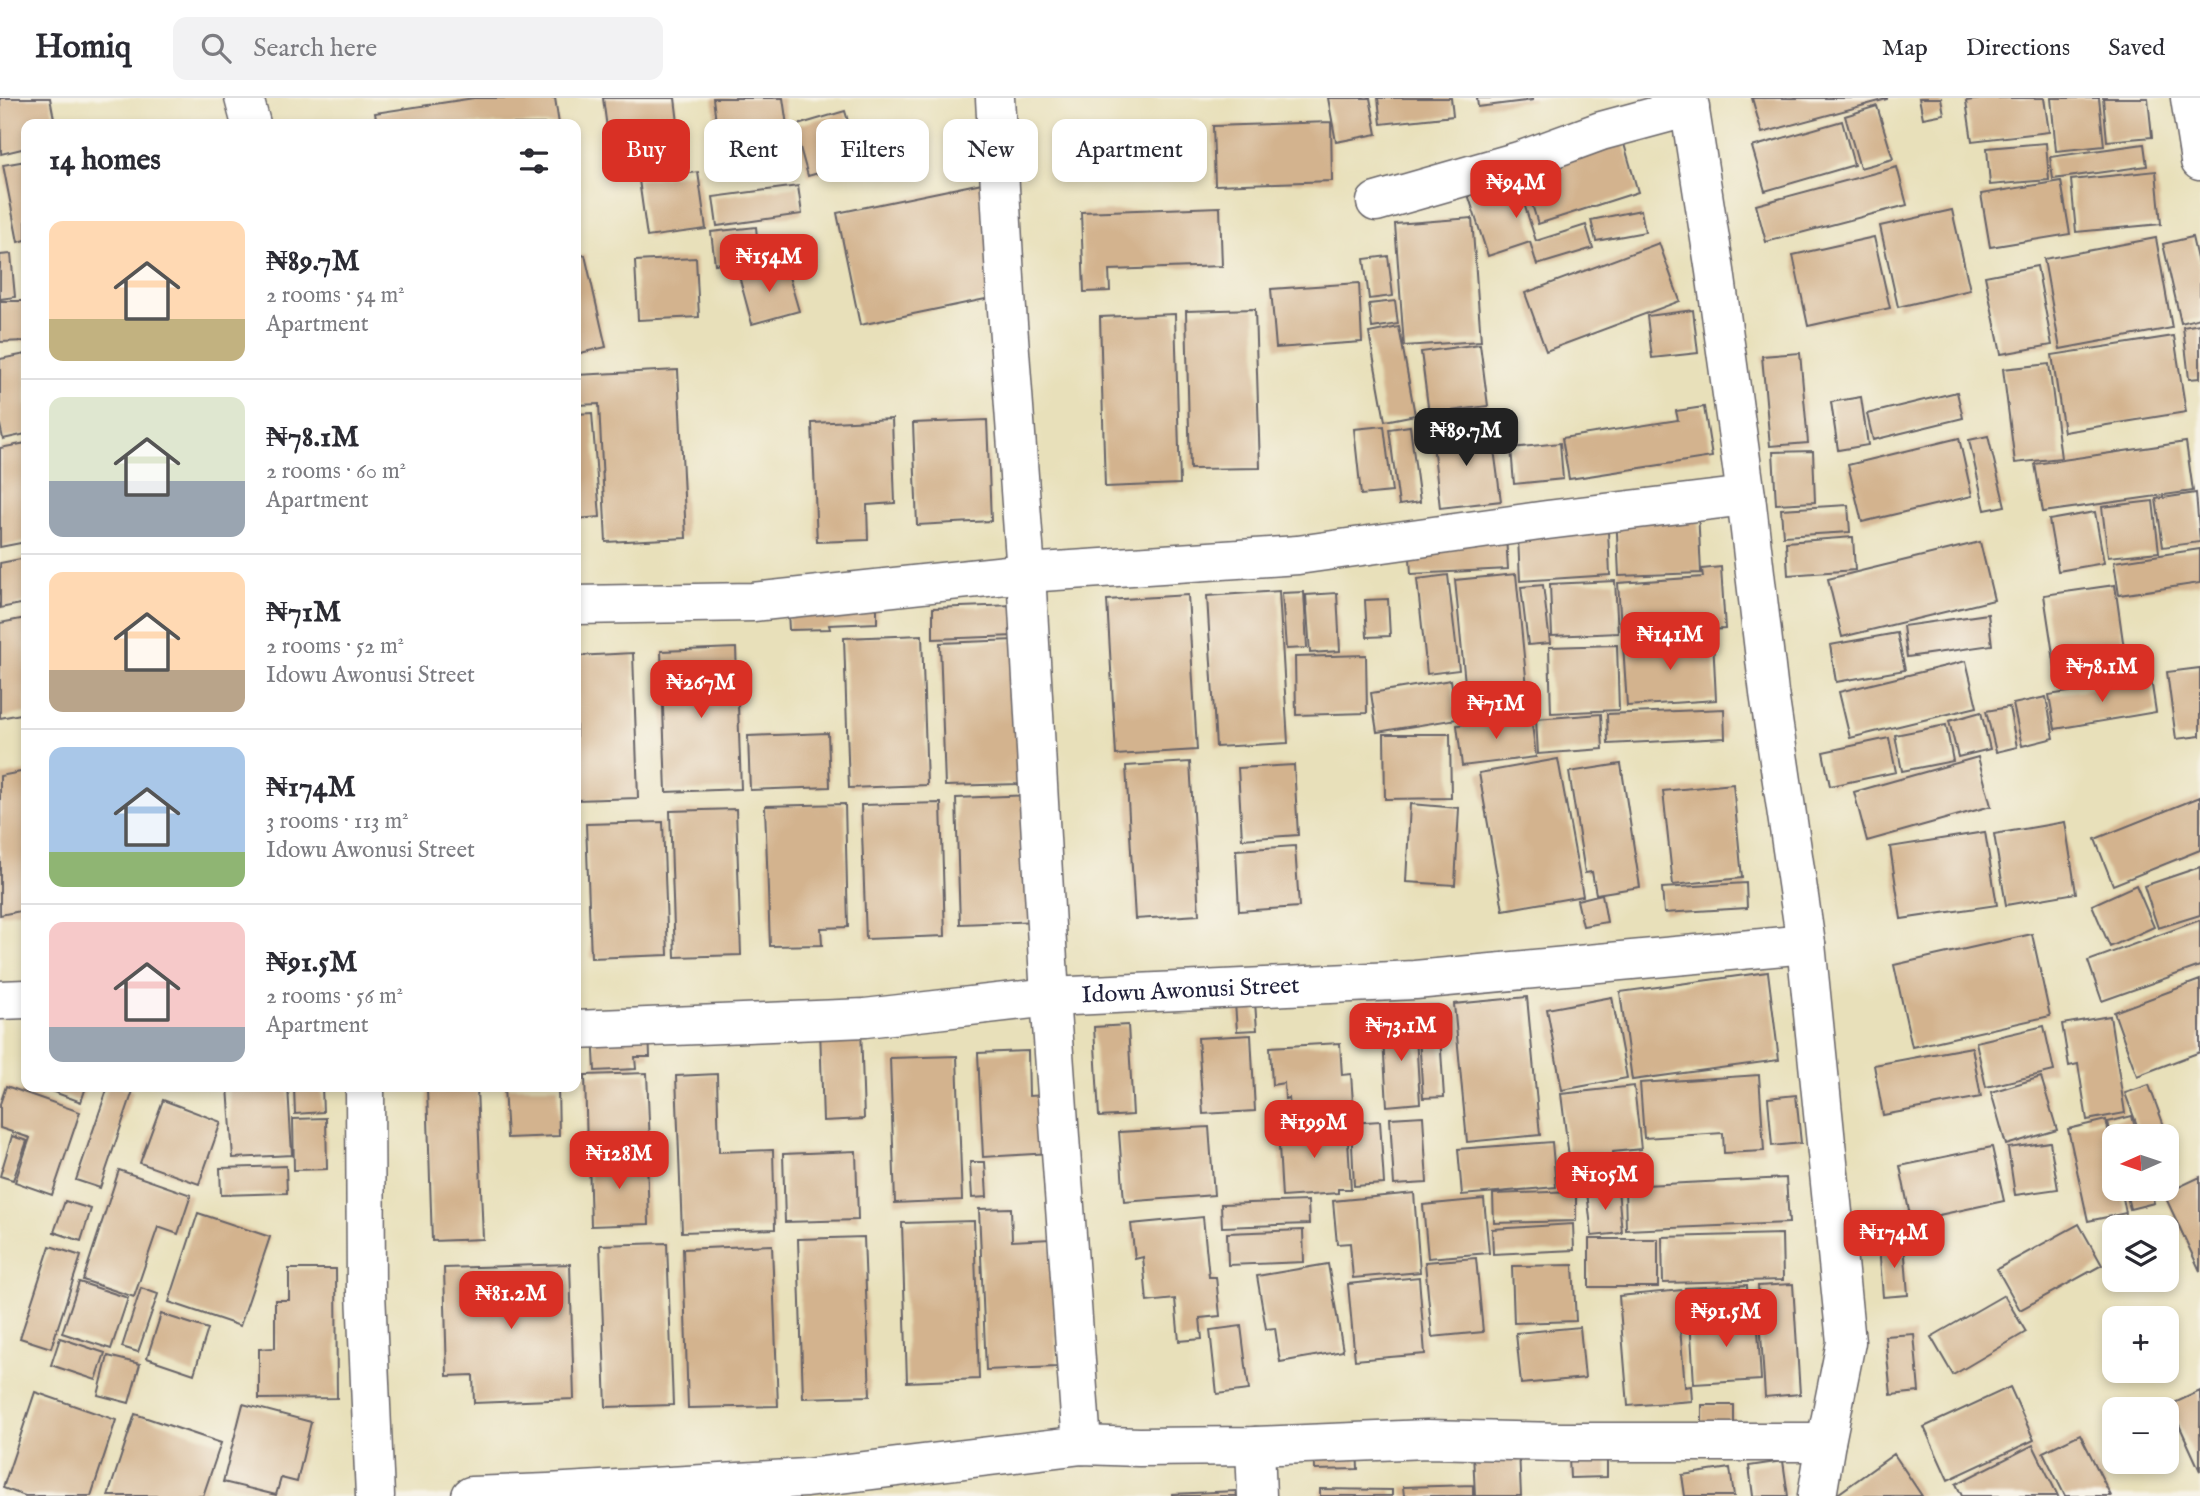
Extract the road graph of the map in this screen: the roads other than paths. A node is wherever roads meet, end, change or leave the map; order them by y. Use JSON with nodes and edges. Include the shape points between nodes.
{"nodes":[{"id":1,"x":244,"y":98,"type":"edge"},
{"id":2,"x":995,"y":98,"type":"edge"},
{"id":3,"x":2190,"y":98,"type":"edge"},
{"id":4,"x":1689,"y":102,"type":"edge"},
{"id":5,"x":250,"y":119,"type":"edge"},
{"id":6,"x":2200,"y":162,"type":"edge"},
{"id":7,"x":1376,"y":202,"type":"dead end"},
{"id":8,"x":1746,"y":496,"type":"junction"},
{"id":9,"x":1026,"y":573,"type":"junction"},
{"id":10,"x":581,"y":605,"type":"edge"},
{"id":11,"x":1806,"y":944,"type":"junction"},
{"id":12,"x":1050,"y":997,"type":"junction"},
{"id":13,"x":21,"y":999,"type":"edge"},
{"id":14,"x":0,"y":1000,"type":"edge"},
{"id":15,"x":581,"y":1030,"type":"edge"},
{"id":16,"x":365,"y":1092,"type":"edge"},
{"id":17,"x":1826,"y":1442,"type":"junction"},
{"id":18,"x":1082,"y":1445,"type":"junction"},
{"id":19,"x":1255,"y":1446,"type":"junction"},
{"id":20,"x":807,"y":1487,"type":"edge"},
{"id":21,"x":374,"y":1496,"type":"edge"},
{"id":22,"x":471,"y":1496,"type":"edge"},
{"id":23,"x":1257,"y":1496,"type":"edge"},
{"id":24,"x":1817,"y":1496,"type":"edge"}],
"edges":[{"from":1,"to":5,"type":"street"},
{"from":2,"to":9,"type":"street"},
{"from":3,"to":6,"type":"street"},
{"from":4,"to":7,"type":"street","via":[[1519,161]]},
{"from":4,"to":8,"type":"street"},
{"from":8,"to":9,"type":"street","via":[[1298,555]]},
{"from":8,"to":11,"type":"street"},
{"from":9,"to":10,"type":"street","via":[[753,602]]},
{"from":9,"to":12,"type":"street"},
{"from":11,"to":12,"type":"street","name":"Idowu Awonusi Street","via":[[1415,981]]},
{"from":11,"to":17,"type":"street","via":[[1846,1342]]},
{"from":12,"to":15,"type":"street","name":"Idowu Awonusi Street","via":[[865,1018]]},
{"from":12,"to":18,"type":"street"},
{"from":13,"to":14,"type":"street"},
{"from":16,"to":21,"type":"street"},
{"from":17,"to":19,"type":"street","via":[[1427,1439]]},
{"from":17,"to":24,"type":"street"},
{"from":18,"to":19,"type":"street"},
{"from":18,"to":20,"type":"street"},
{"from":19,"to":23,"type":"street"},
{"from":20,"to":22,"type":"street"}]}
